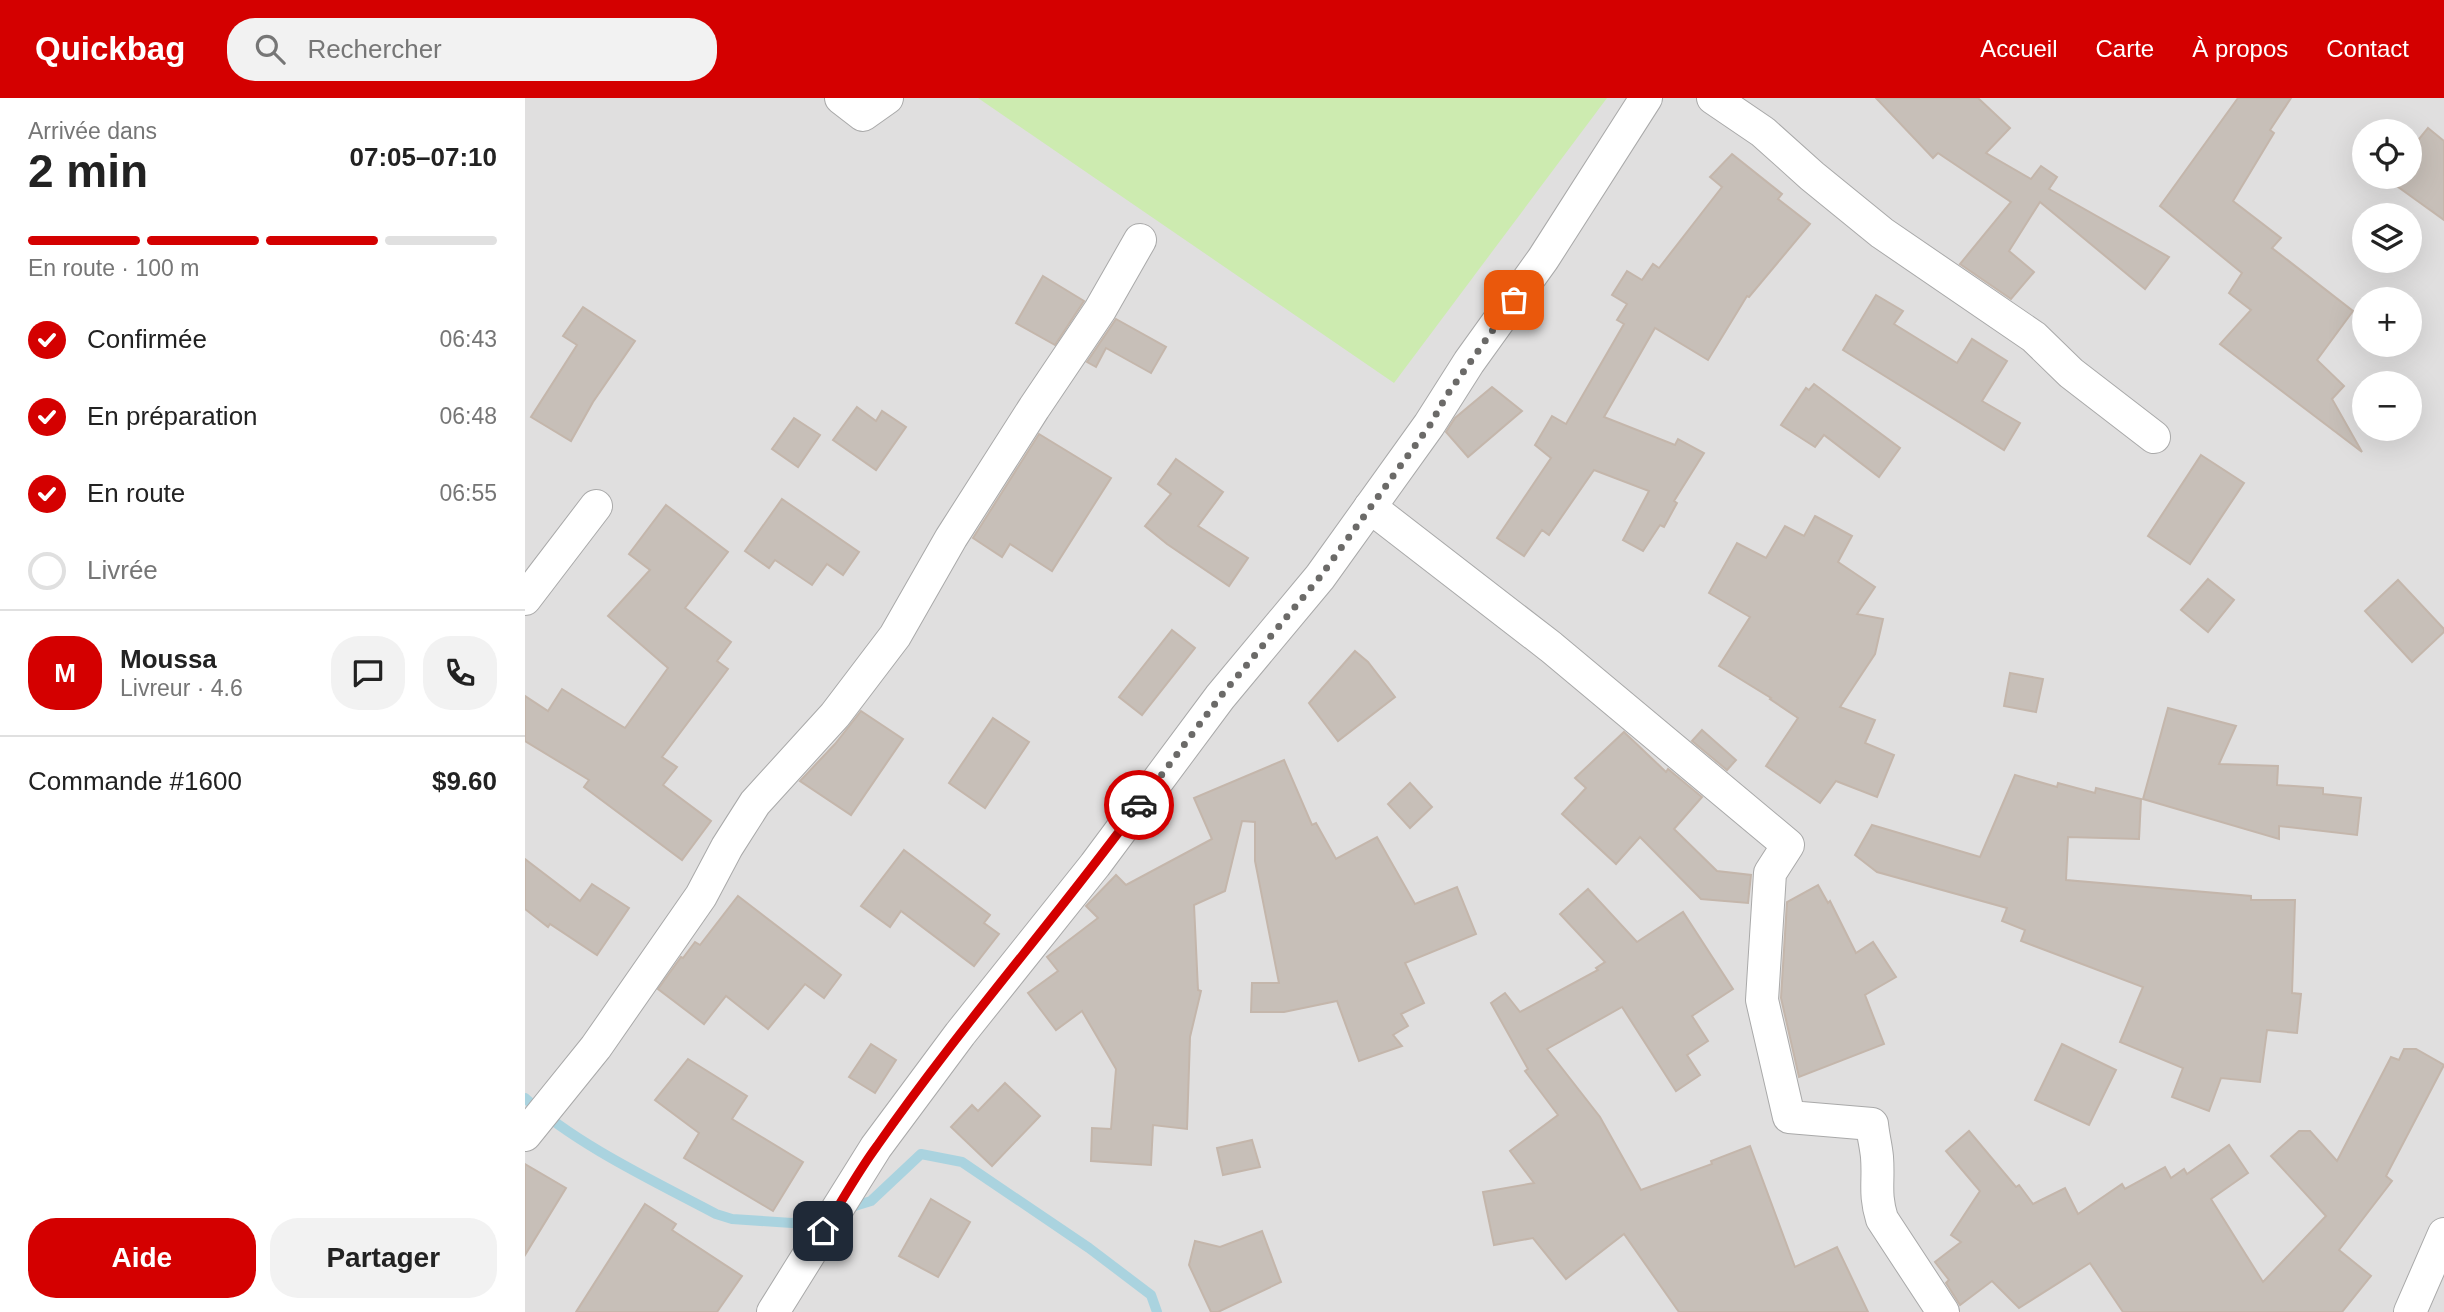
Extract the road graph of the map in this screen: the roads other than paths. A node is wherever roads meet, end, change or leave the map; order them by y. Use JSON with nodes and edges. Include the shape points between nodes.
{"nodes":[{"id":1,"x":841,"y":98,"type":"edge"},
{"id":2,"x":887,"y":98,"type":"edge"},
{"id":3,"x":1646,"y":98,"type":"edge"},
{"id":4,"x":1713,"y":98,"type":"edge"},
{"id":5,"x":1140,"y":240,"type":"dead end"},
{"id":6,"x":2154,"y":437,"type":"dead end"},
{"id":7,"x":596,"y":506,"type":"dead end"},
{"id":8,"x":1370,"y":507,"type":"junction"},
{"id":9,"x":525,"y":599,"type":"edge"},
{"id":10,"x":525,"y":1135,"type":"edge"},
{"id":11,"x":2444,"y":1234,"type":"edge"},
{"id":12,"x":773,"y":1312,"type":"edge"},
{"id":13,"x":1943,"y":1312,"type":"edge"},
{"id":14,"x":2410,"y":1312,"type":"edge"}],
"edges":[{"from":1,"to":2,"type":"street","via":[[863,115]]},
{"from":3,"to":8,"type":"street","via":[[1543,259]]},
{"from":4,"to":6,"type":"street","via":[[1763,132],[1882,233],[2034,337],[2071,373]]},
{"from":5,"to":10,"type":"street","via":[[1100,310],[958,527],[895,636],[835,715],[755,803],[701,896],[596,1047]]},
{"from":7,"to":9,"type":"street"},
{"from":8,"to":12,"type":"street","via":[[1320,577],[1220,697],[1095,865],[944,1054],[876,1147]]},
{"from":8,"to":13,"type":"street","via":[[1551,647],[1788,845],[1770,873],[1762,1000],[1789,1116],[1872,1124],[1882,1219]]},
{"from":11,"to":14,"type":"street"}]}
